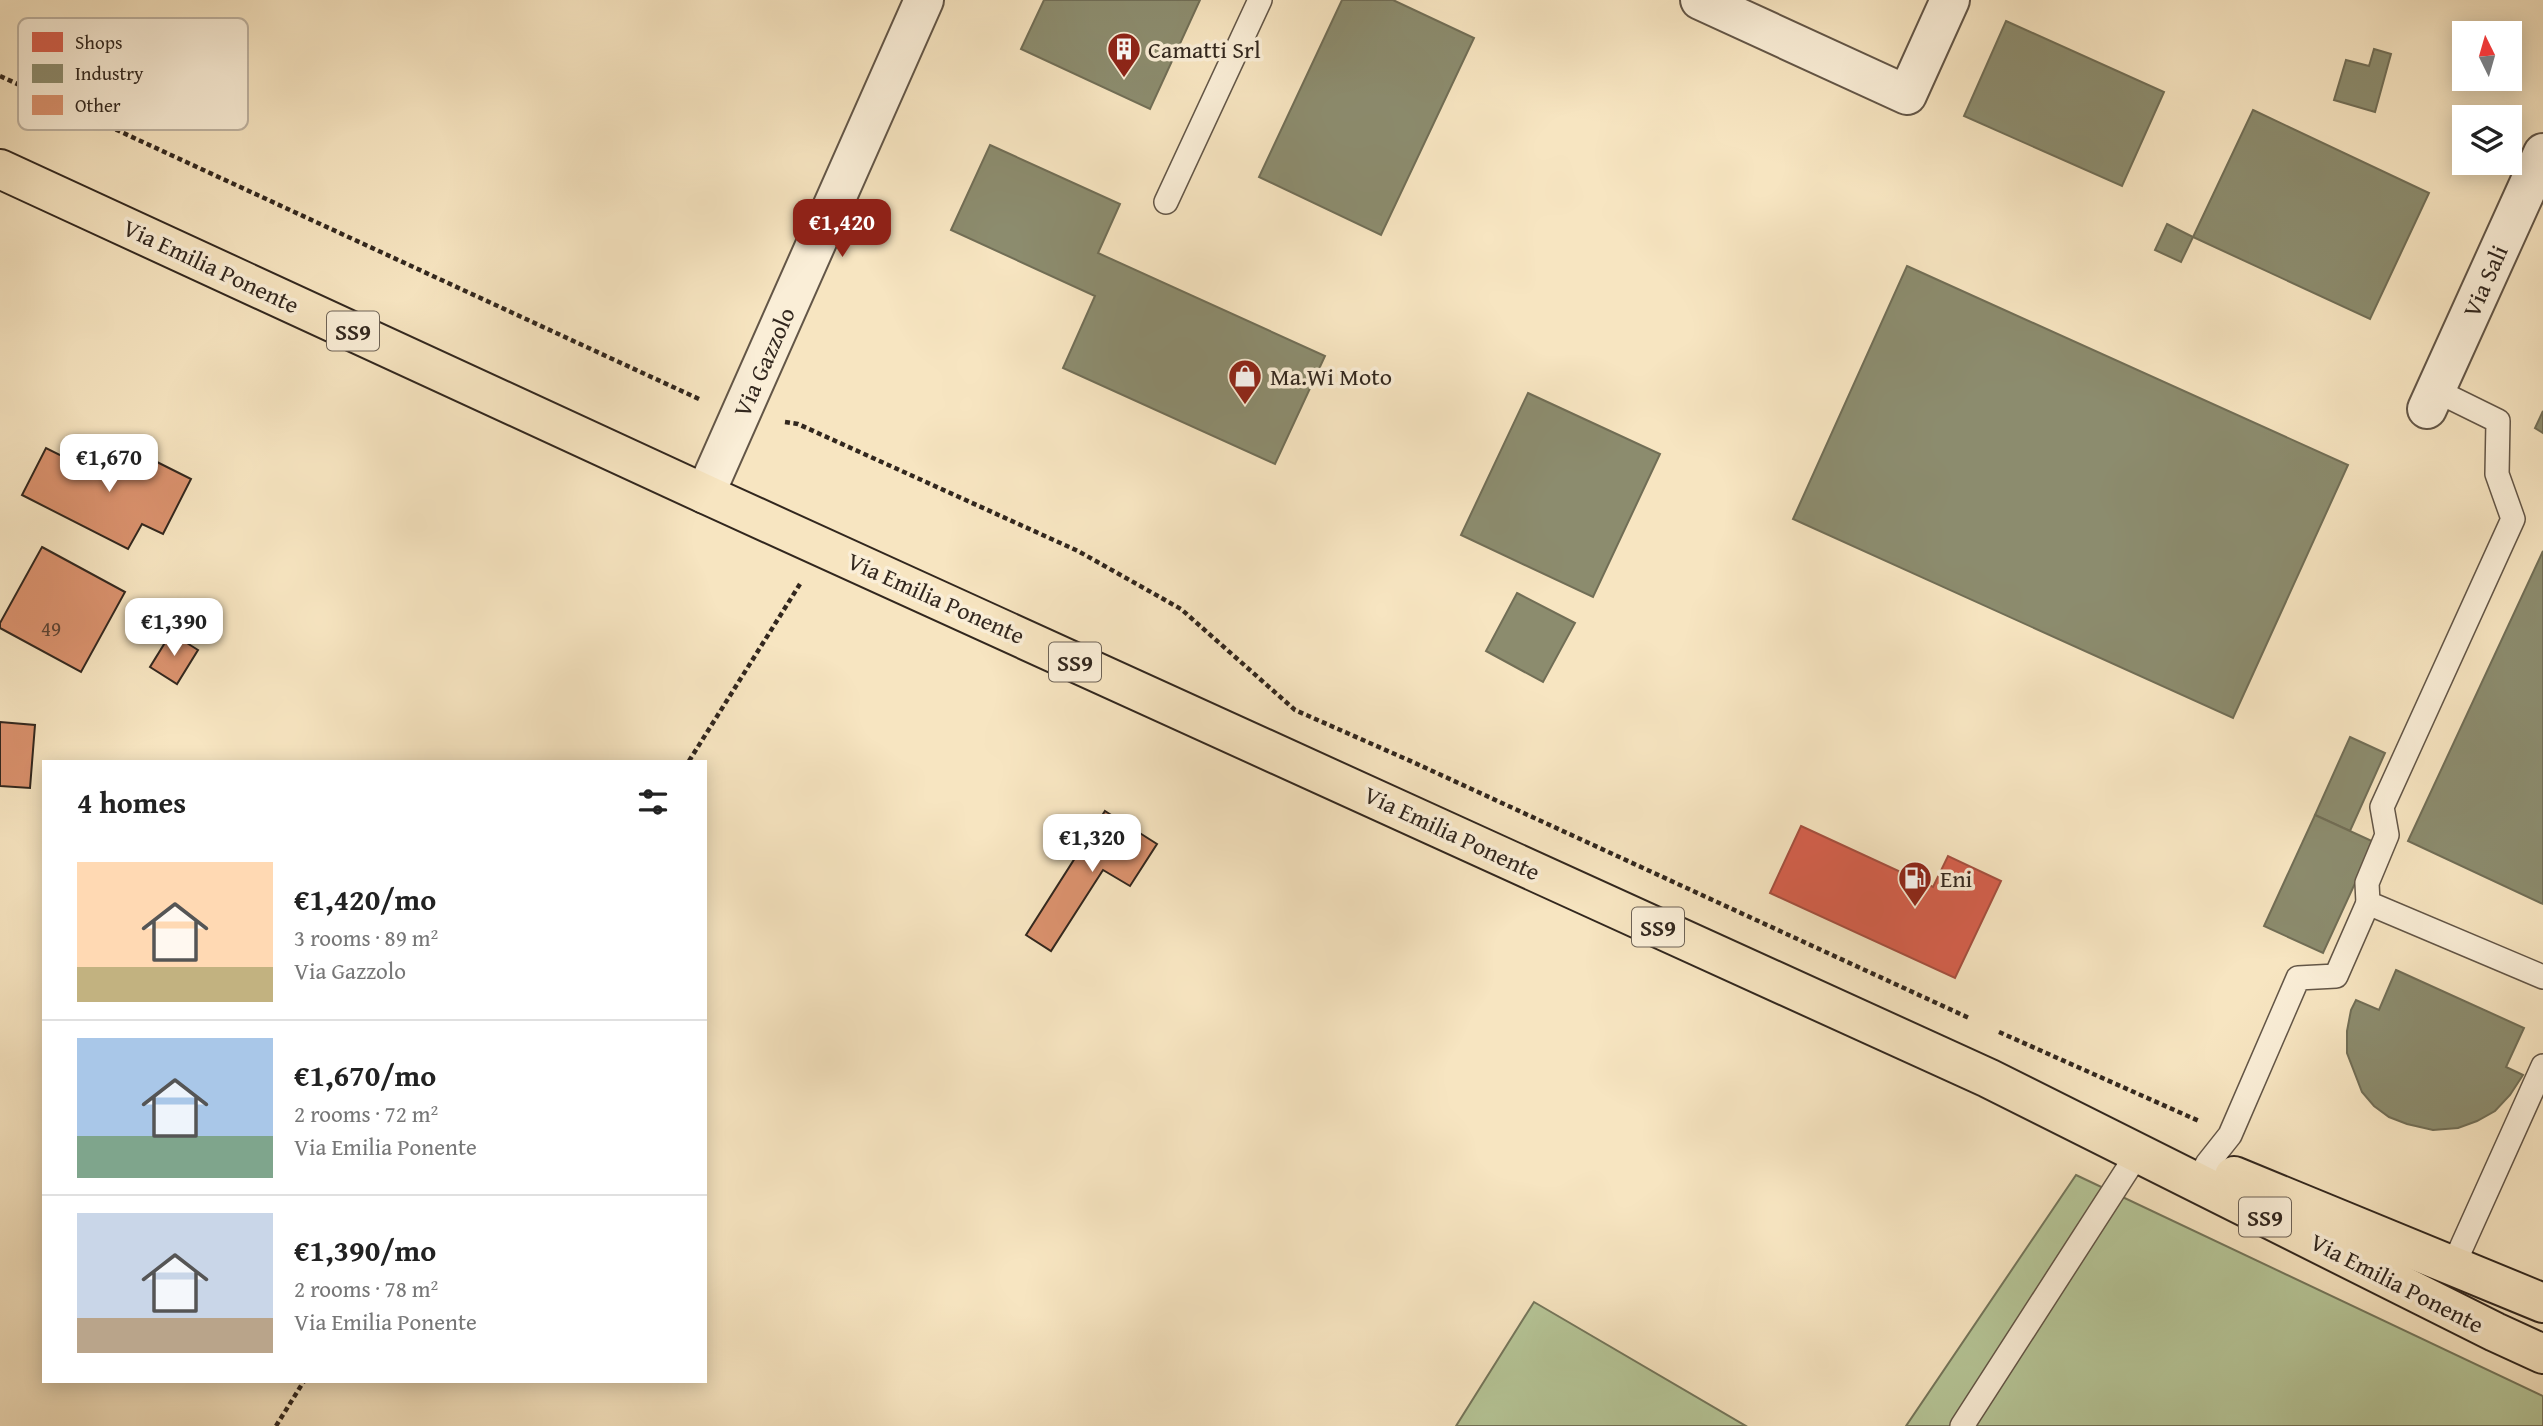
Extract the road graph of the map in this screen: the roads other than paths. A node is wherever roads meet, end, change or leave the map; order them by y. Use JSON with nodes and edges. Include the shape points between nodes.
{"nodes":[{"id":1,"x":924,"y":0,"type":"edge"},
{"id":2,"x":1260,"y":0,"type":"edge"},
{"id":3,"x":1700,"y":0,"type":"edge"},
{"id":4,"x":1950,"y":0,"type":"edge"},
{"id":5,"x":2543,"y":153,"type":"edge"},
{"id":6,"x":0,"y":169,"type":"edge"},
{"id":7,"x":1166,"y":202,"type":"dead end"},
{"id":8,"x":2431,"y":400,"type":"joint"},
{"id":9,"x":705,"y":494,"type":"junction"},
{"id":10,"x":2368,"y":903,"type":"junction"},
{"id":11,"x":2543,"y":977,"type":"edge"},
{"id":12,"x":2543,"y":1066,"type":"edge"},
{"id":13,"x":1988,"y":1078,"type":"junction"},
{"id":14,"x":2218,"y":1150,"type":"junction"},
{"id":15,"x":2138,"y":1153,"type":"junction"},
{"id":16,"x":2453,"y":1266,"type":"junction"},
{"id":17,"x":2543,"y":1303,"type":"edge"},
{"id":18,"x":2543,"y":1354,"type":"edge"},
{"id":19,"x":1962,"y":1426,"type":"edge"}],
"edges":[{"from":1,"to":9,"type":"street","name":"Via Gazzolo"},
{"from":2,"to":7,"type":"lane"},
{"from":3,"to":4,"type":"street","via":[[1907,94]]},
{"from":5,"to":8,"type":"street","name":"Via Sali"},
{"from":6,"to":9,"type":"main road","name":"Via Emilia Ponente","number":"SS9"},
{"from":8,"to":10,"type":"lane","via":[[2498,421],[2497,474],[2513,519],[2382,807],[2387,835],[2367,883]]},
{"from":9,"to":13,"type":"main road","name":"Via Emilia Ponente","number":"SS9"},
{"from":10,"to":11,"type":"lane"},
{"from":10,"to":14,"type":"lane","via":[[2336,976],[2298,978]]},
{"from":12,"to":16,"type":"lane"},
{"from":13,"to":14,"type":"main road","name":"Via Emilia Ponente","number":"SS9"},
{"from":13,"to":15,"type":"main road","name":"Via Emilia Ponente","number":"SS9"},
{"from":14,"to":16,"type":"main road","name":"Via Emilia Ponente","number":"SS9"},
{"from":15,"to":18,"type":"main road","name":"Via Emilia Ponente","number":"SS9"},
{"from":15,"to":19,"type":"lane"},
{"from":16,"to":17,"type":"main road","name":"Via Emilia Ponente","number":"SS9"}]}
